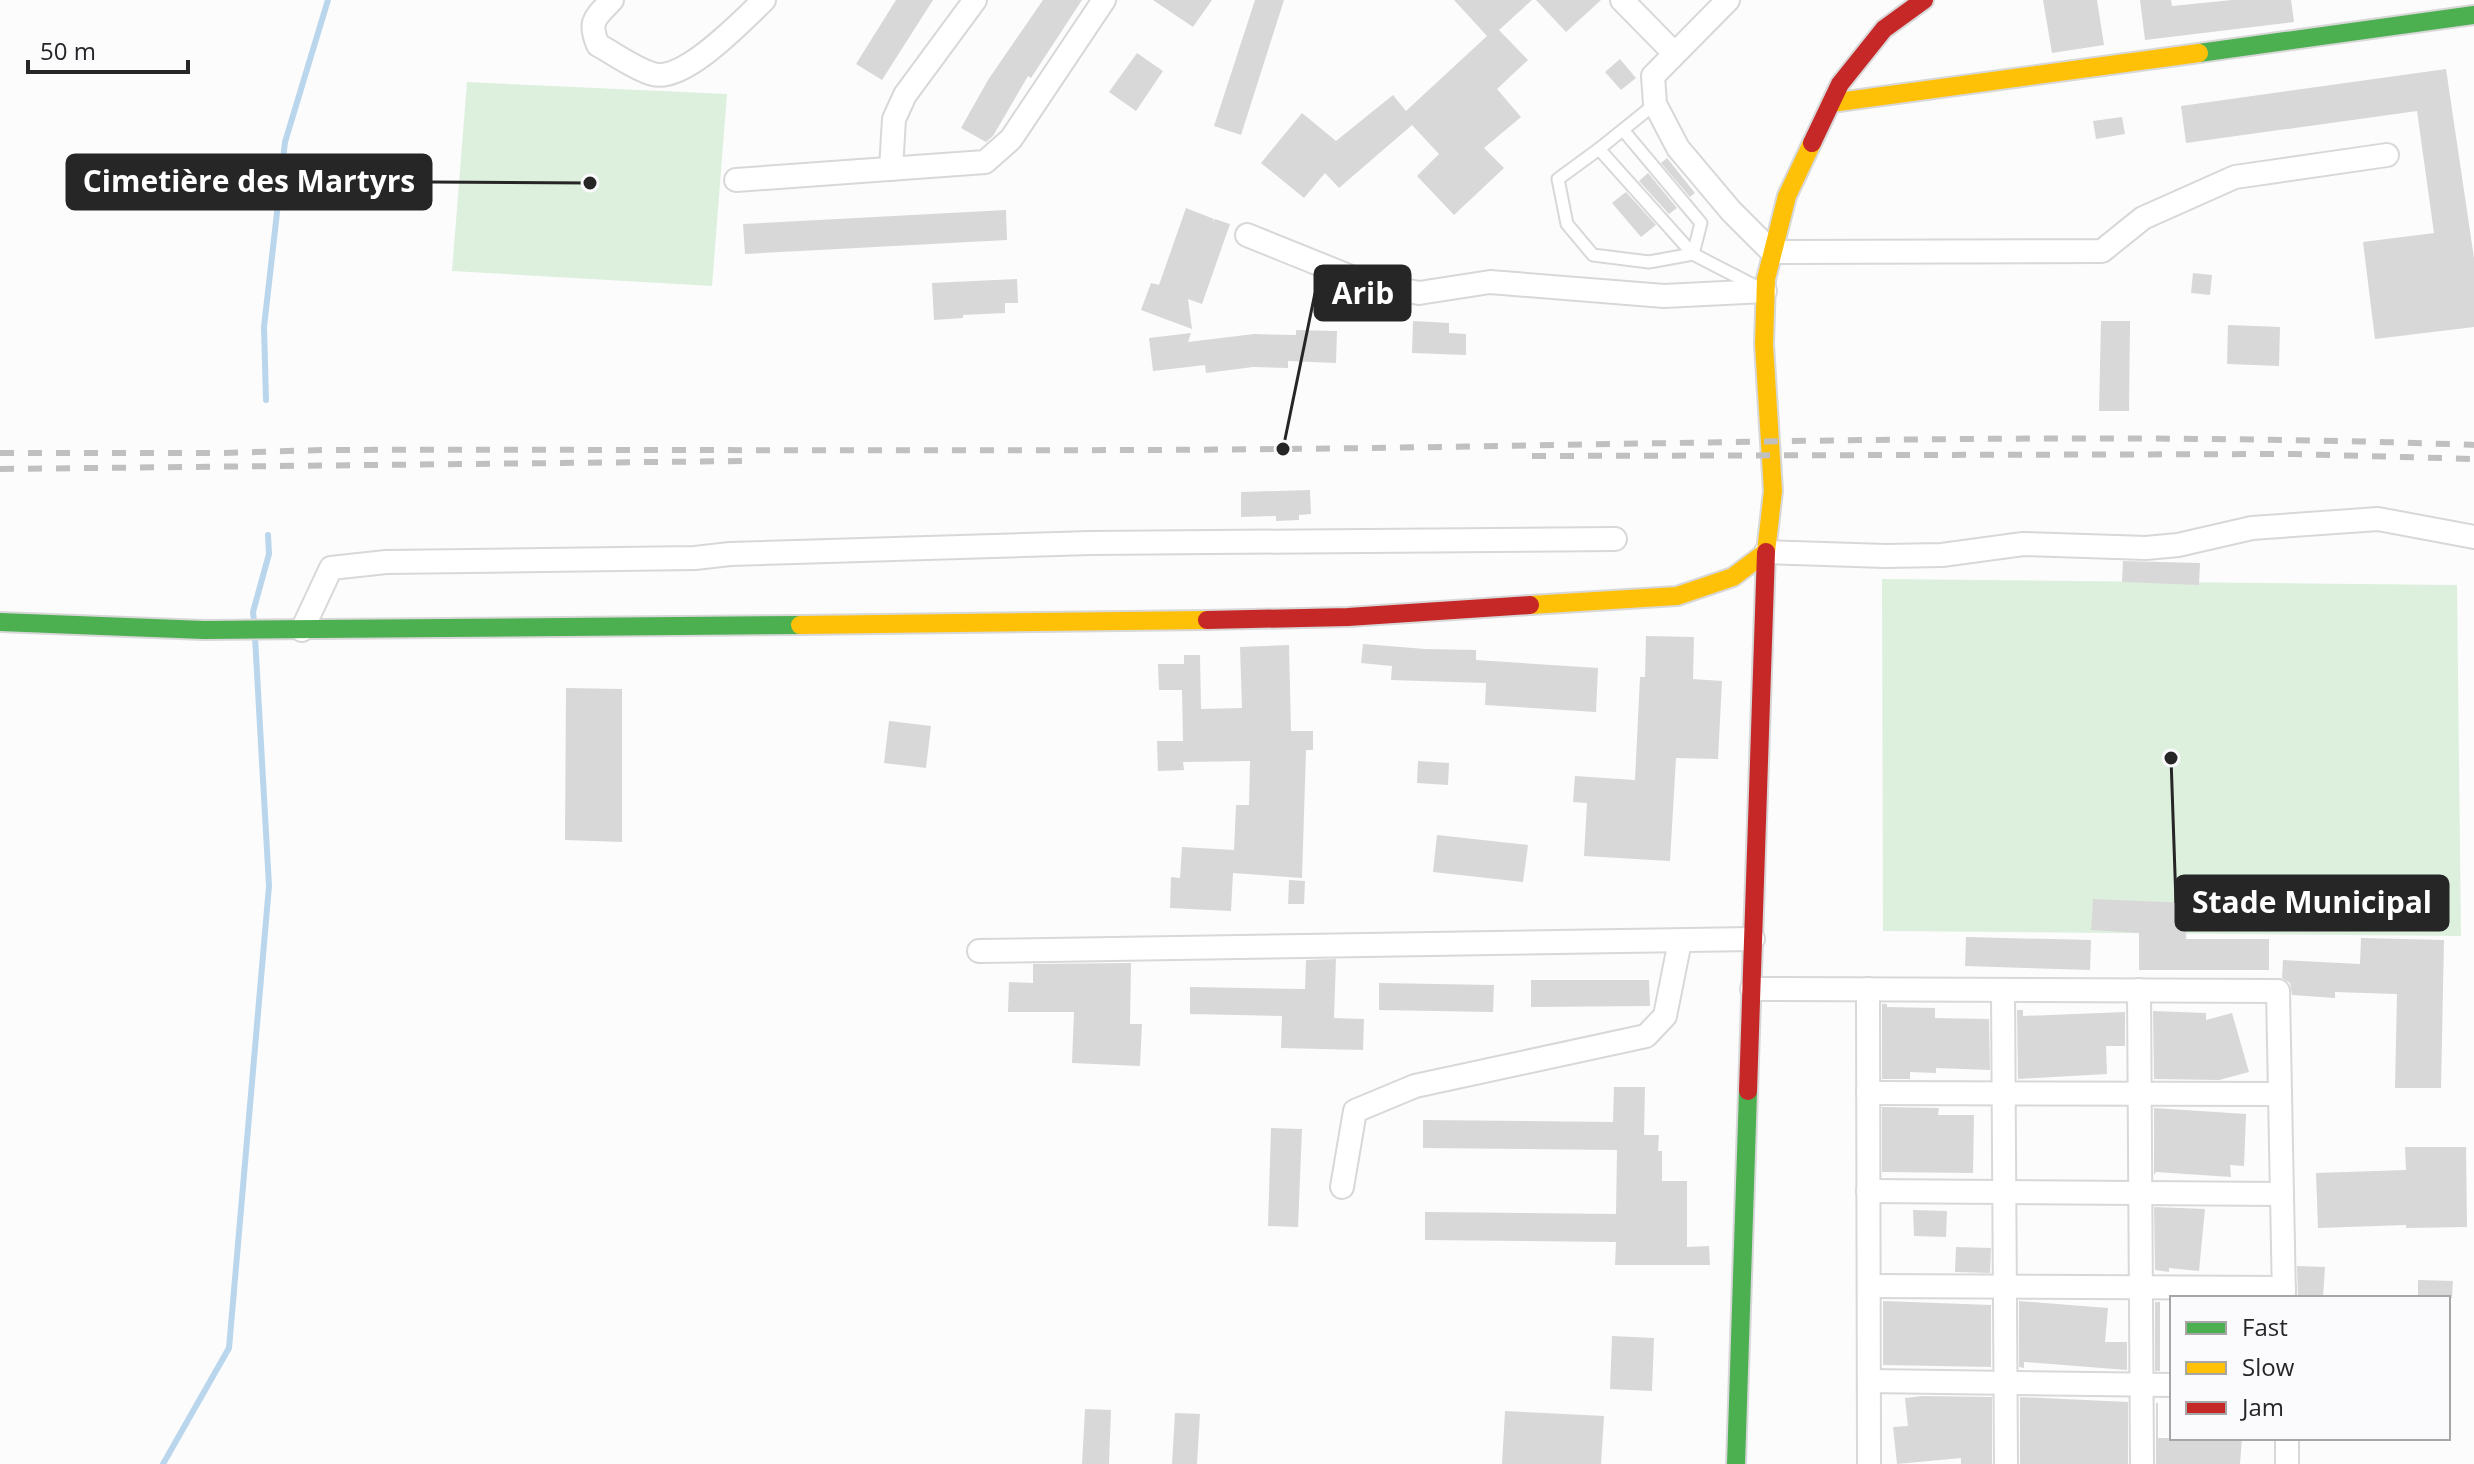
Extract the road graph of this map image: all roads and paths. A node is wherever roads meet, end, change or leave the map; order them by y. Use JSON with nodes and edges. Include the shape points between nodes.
{"nodes":[{"id":1,"x":612,"y":0,"type":"edge"},
{"id":2,"x":764,"y":0,"type":"edge"},
{"id":3,"x":975,"y":0,"type":"edge"},
{"id":4,"x":1104,"y":0,"type":"edge"},
{"id":5,"x":1622,"y":0,"type":"edge"},
{"id":6,"x":1728,"y":0,"type":"edge"},
{"id":7,"x":1924,"y":0,"type":"edge"},
{"id":8,"x":2467,"y":10,"type":"edge"},
{"id":9,"x":1674,"y":53,"type":"junction"},
{"id":10,"x":1831,"y":103,"type":"junction"},
{"id":11,"x":1655,"y":104,"type":"junction"},
{"id":12,"x":1623,"y":130,"type":"junction"},
{"id":13,"x":1599,"y":149,"type":"junction"},
{"id":14,"x":2387,"y":155,"type":"dead end"},
{"id":15,"x":891,"y":169,"type":"junction"},
{"id":16,"x":736,"y":180,"type":"dead end"},
{"id":17,"x":1247,"y":235,"type":"dead end"},
{"id":18,"x":1772,"y":252,"type":"junction"},
{"id":19,"x":1693,"y":254,"type":"junction"},
{"id":20,"x":1765,"y":291,"type":"junction"},
{"id":21,"x":2474,"y":537,"type":"edge"},
{"id":22,"x":1615,"y":539,"type":"dead end"},
{"id":23,"x":1766,"y":552,"type":"junction"},
{"id":24,"x":0,"y":622,"type":"edge"},
{"id":25,"x":302,"y":630,"type":"junction"},
{"id":26,"x":1753,"y":939,"type":"junction"},
{"id":27,"x":1680,"y":941,"type":"junction"},
{"id":28,"x":979,"y":951,"type":"dead end"},
{"id":29,"x":1752,"y":989,"type":"junction"},
{"id":30,"x":1868,"y":989,"type":"junction"},
{"id":31,"x":2003,"y":990,"type":"junction"},
{"id":32,"x":2139,"y":990,"type":"junction"},
{"id":33,"x":1868,"y":1093,"type":"junction"},
{"id":34,"x":2004,"y":1093,"type":"junction"},
{"id":35,"x":2140,"y":1094,"type":"junction"},
{"id":36,"x":2280,"y":1094,"type":"junction"},
{"id":37,"x":1342,"y":1187,"type":"dead end"},
{"id":38,"x":1868,"y":1191,"type":"junction"},
{"id":39,"x":2004,"y":1192,"type":"junction"},
{"id":40,"x":2140,"y":1193,"type":"junction"},
{"id":41,"x":2282,"y":1194,"type":"junction"},
{"id":42,"x":1869,"y":1286,"type":"junction"},
{"id":43,"x":2005,"y":1287,"type":"junction"},
{"id":44,"x":2141,"y":1287,"type":"junction"},
{"id":45,"x":2284,"y":1293,"type":"edge"},
{"id":46,"x":1869,"y":1381,"type":"junction"},
{"id":47,"x":2006,"y":1383,"type":"junction"},
{"id":48,"x":2142,"y":1385,"type":"junction"},
{"id":49,"x":2170,"y":1385,"type":"edge"},
{"id":50,"x":2287,"y":1440,"type":"edge"},
{"id":51,"x":1736,"y":1464,"type":"edge"},
{"id":52,"x":1869,"y":1464,"type":"edge"},
{"id":53,"x":2006,"y":1464,"type":"edge"},
{"id":54,"x":2142,"y":1464,"type":"edge"},
{"id":55,"x":2287,"y":1464,"type":"edge"}],
"edges":[{"from":1,"to":2,"type":"street","via":[[595,18],[592,29],[598,45],[664,75],[717,44]]},
{"from":3,"to":15,"type":"street","via":[[905,95],[894,119]]},
{"from":4,"to":15,"type":"street","via":[[996,154],[985,162]]},
{"from":5,"to":9,"type":"street"},
{"from":6,"to":9,"type":"street"},
{"from":7,"to":10,"type":"main road","via":[[1884,29]]},
{"from":8,"to":10,"type":"main road"},
{"from":9,"to":11,"type":"street","via":[[1653,76]]},
{"from":10,"to":18,"type":"main road","via":[[1787,196]]},
{"from":11,"to":12,"type":"lane"},
{"from":11,"to":18,"type":"street","via":[[1678,148]]},
{"from":12,"to":13,"type":"lane"},
{"from":12,"to":19,"type":"lane","via":[[1701,223]]},
{"from":13,"to":19,"type":"lane"},
{"from":13,"to":19,"type":"lane","via":[[1558,179],[1567,224],[1593,255],[1649,262]]},
{"from":14,"to":18,"type":"street","via":[[2235,177],[2143,218],[2102,251]]},
{"from":15,"to":16,"type":"street"},
{"from":17,"to":20,"type":"street","via":[[1366,283],[1419,293],[1490,282],[1664,296]]},
{"from":18,"to":20,"type":"main road"},
{"from":19,"to":20,"type":"lane"},
{"from":20,"to":23,"type":"main road","via":[[1773,491]]},
{"from":21,"to":23,"type":"street","via":[[2378,519],[2252,528],[2146,548],[2023,544],[1942,555]]},
{"from":22,"to":25,"type":"street","via":[[1090,543],[695,558],[386,562],[331,568]]},
{"from":23,"to":25,"type":"main road","via":[[1733,577],[1677,596],[1408,613],[1132,622]]},
{"from":23,"to":26,"type":"main road"},
{"from":24,"to":25,"type":"main road"},
{"from":26,"to":27,"type":"street"},
{"from":26,"to":29,"type":"main road"},
{"from":27,"to":28,"type":"street"},
{"from":27,"to":37,"type":"street","via":[[1665,1016],[1646,1036],[1415,1086],[1355,1111]]},
{"from":29,"to":30,"type":"street"},
{"from":29,"to":51,"type":"main road"},
{"from":30,"to":31,"type":"street"},
{"from":30,"to":33,"type":"street"},
{"from":31,"to":32,"type":"street"},
{"from":31,"to":34,"type":"street"},
{"from":32,"to":35,"type":"street"},
{"from":32,"to":36,"type":"street","via":[[2278,991]]},
{"from":33,"to":34,"type":"street"},
{"from":33,"to":38,"type":"street"},
{"from":34,"to":35,"type":"street"},
{"from":34,"to":39,"type":"street"},
{"from":35,"to":36,"type":"street"},
{"from":35,"to":40,"type":"street"},
{"from":36,"to":41,"type":"street"},
{"from":38,"to":39,"type":"street"},
{"from":38,"to":42,"type":"street"},
{"from":39,"to":40,"type":"street"},
{"from":39,"to":43,"type":"street"},
{"from":40,"to":41,"type":"street"},
{"from":40,"to":44,"type":"street"},
{"from":41,"to":45,"type":"street"},
{"from":42,"to":43,"type":"street"},
{"from":42,"to":46,"type":"street"},
{"from":43,"to":44,"type":"street"},
{"from":43,"to":47,"type":"street"},
{"from":44,"to":45,"type":"street"},
{"from":44,"to":48,"type":"street"},
{"from":46,"to":47,"type":"street"},
{"from":46,"to":52,"type":"street"},
{"from":47,"to":48,"type":"street"},
{"from":47,"to":53,"type":"street"},
{"from":48,"to":49,"type":"street"},
{"from":48,"to":54,"type":"street"},
{"from":50,"to":55,"type":"street"}]}
